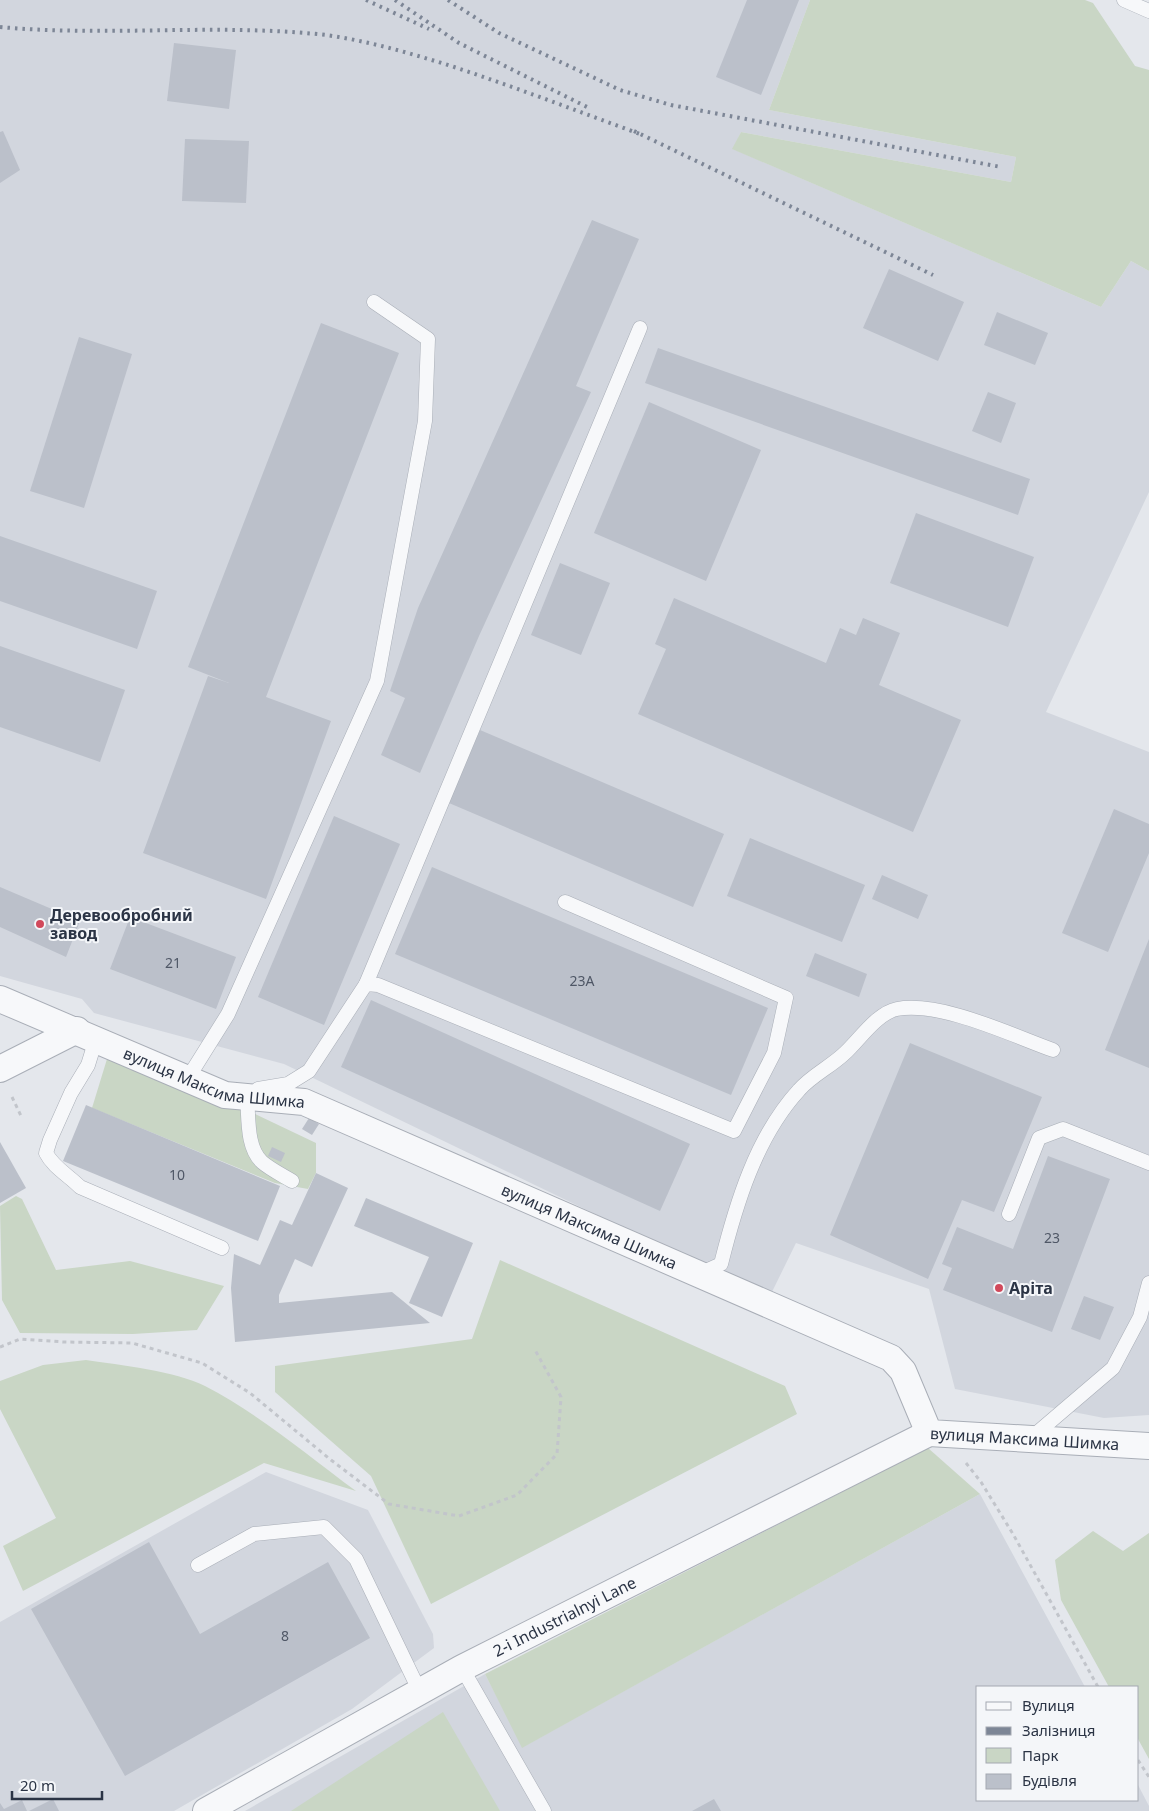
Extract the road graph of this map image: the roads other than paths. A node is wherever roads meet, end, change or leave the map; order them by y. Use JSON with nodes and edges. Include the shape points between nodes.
{"nodes":[{"id":1,"x":1124,"y":0,"type":"edge"},
{"id":2,"x":1149,"y":11,"type":"edge"},
{"id":3,"x":374,"y":302,"type":"dead end"},
{"id":4,"x":640,"y":328,"type":"dead end"},
{"id":5,"x":565,"y":902,"type":"dead end"},
{"id":6,"x":366,"y":984,"type":"junction"},
{"id":7,"x":0,"y":999,"type":"edge"},
{"id":8,"x":86,"y":1035,"type":"junction"},
{"id":9,"x":1052,"y":1050,"type":"dead end"},
{"id":10,"x":0,"y":1069,"type":"edge"},
{"id":11,"x":188,"y":1078,"type":"junction"},
{"id":12,"x":236,"y":1096,"type":"junction"},
{"id":13,"x":1149,"y":1163,"type":"edge"},
{"id":14,"x":292,"y":1181,"type":"dead end"},
{"id":15,"x":1008,"y":1214,"type":"dead end"},
{"id":16,"x":222,"y":1248,"type":"dead end"},
{"id":17,"x":699,"y":1274,"type":"junction"},
{"id":18,"x":1149,"y":1283,"type":"edge"},
{"id":19,"x":929,"y":1433,"type":"junction"},
{"id":20,"x":1031,"y":1438,"type":"junction"},
{"id":21,"x":1149,"y":1446,"type":"edge"},
{"id":22,"x":198,"y":1565,"type":"dead end"},
{"id":23,"x":462,"y":1668,"type":"junction"},
{"id":24,"x":420,"y":1692,"type":"junction"},
{"id":25,"x":206,"y":1811,"type":"edge"},
{"id":26,"x":544,"y":1811,"type":"edge"}],
"edges":[{"from":1,"to":2,"type":"lane"},
{"from":3,"to":11,"type":"lane","via":[[428,339],[425,421],[377,681],[232,1007]]},
{"from":4,"to":6,"type":"lane"},
{"from":5,"to":6,"type":"lane","via":[[786,998],[774,1053],[734,1131],[378,984]]},
{"from":6,"to":12,"type":"lane","via":[[309,1071],[288,1084]]},
{"from":7,"to":8,"type":"street","name":"вулиця Максима Шимка"},
{"from":8,"to":10,"type":"street"},
{"from":8,"to":11,"type":"street","name":"вулиця Максима Шимка"},
{"from":8,"to":16,"type":"lane","via":[[88,1065],[50,1140],[46,1153],[52,1164],[80,1187]]},
{"from":9,"to":17,"type":"lane","via":[[937,1009],[896,1009],[870,1025],[842,1056],[800,1089],[768,1131],[732,1220],[721,1264]]},
{"from":11,"to":12,"type":"street","name":"вулиця Максима Шимка"},
{"from":12,"to":14,"type":"lane","via":[[250,1140],[261,1161]]},
{"from":12,"to":17,"type":"street","name":"вулиця Максима Шимка","via":[[304,1102]]},
{"from":13,"to":15,"type":"lane","via":[[1063,1129],[1039,1138]]},
{"from":17,"to":19,"type":"street","name":"вулиця Максима Шимка","via":[[891,1358],[903,1371]]},
{"from":18,"to":20,"type":"lane","via":[[1140,1317],[1113,1368]]},
{"from":19,"to":20,"type":"street","name":"вулиця Максима Шимка"},
{"from":19,"to":23,"type":"street","name":"2-i Industrialnyi Lane"},
{"from":20,"to":21,"type":"street","name":"вулиця Максима Шимка"},
{"from":22,"to":24,"type":"lane","via":[[254,1534],[324,1527],[356,1559]]},
{"from":23,"to":24,"type":"street","name":"2-i Industrialnyi Lane"},
{"from":23,"to":26,"type":"lane"},
{"from":24,"to":25,"type":"street","name":"2-i Industrialnyi Lane"}]}
